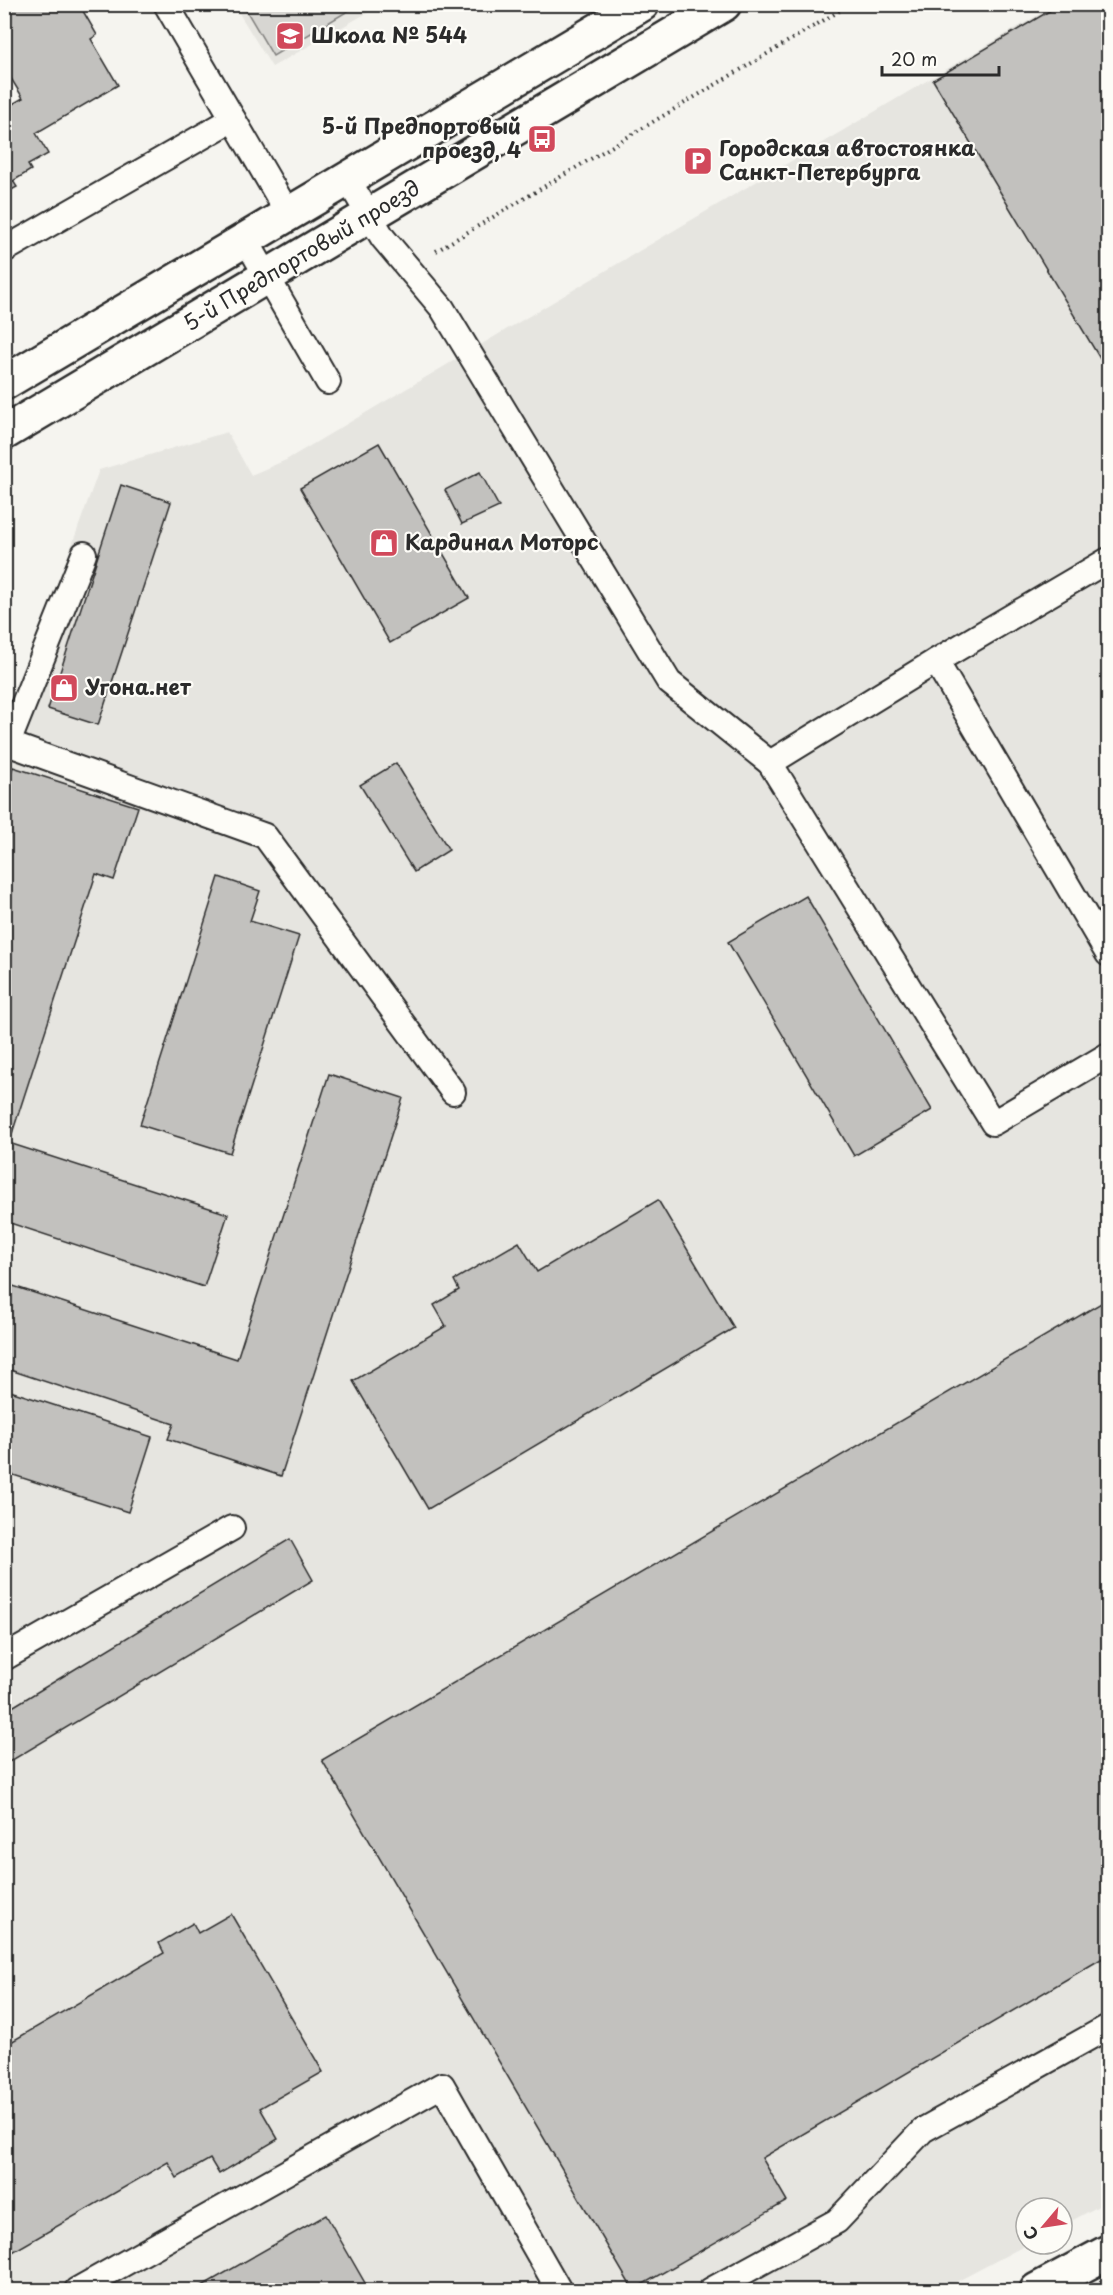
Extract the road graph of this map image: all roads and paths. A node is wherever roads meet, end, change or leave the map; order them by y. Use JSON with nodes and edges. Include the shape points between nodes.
{"nodes":[{"id":1,"x":166,"y":4,"type":"edge"},
{"id":2,"x":642,"y":4,"type":"edge"},
{"id":3,"x":724,"y":4,"type":"edge"},
{"id":4,"x":851,"y":4,"type":"edge"},
{"id":5,"x":233,"y":119,"type":"junction"},
{"id":6,"x":348,"y":180,"type":"junction"},
{"id":7,"x":289,"y":215,"type":"junction"},
{"id":8,"x":369,"y":216,"type":"junction"},
{"id":9,"x":246,"y":240,"type":"junction"},
{"id":10,"x":4,"y":250,"type":"edge"},
{"id":11,"x":407,"y":268,"type":"junction"},
{"id":12,"x":268,"y":276,"type":"junction"},
{"id":13,"x":328,"y":382,"type":"dead end"},
{"id":14,"x":4,"y":383,"type":"edge"},
{"id":15,"x":4,"y":434,"type":"edge"},
{"id":16,"x":84,"y":554,"type":"dead end"},
{"id":17,"x":1108,"y":560,"type":"edge"},
{"id":18,"x":936,"y":661,"type":"junction"},
{"id":19,"x":6,"y":742,"type":"edge"},
{"id":20,"x":770,"y":764,"type":"junction"},
{"id":21,"x":1108,"y":954,"type":"edge"},
{"id":22,"x":1108,"y":1055,"type":"edge"},
{"id":23,"x":453,"y":1092,"type":"dead end"},
{"id":24,"x":232,"y":1528,"type":"dead end"},
{"id":25,"x":4,"y":1658,"type":"edge"},
{"id":26,"x":1108,"y":2027,"type":"edge"},
{"id":27,"x":1108,"y":2252,"type":"edge"},
{"id":28,"x":77,"y":2290,"type":"edge"},
{"id":29,"x":559,"y":2290,"type":"edge"},
{"id":30,"x":711,"y":2290,"type":"edge"},
{"id":31,"x":1037,"y":2290,"type":"edge"}],
"edges":[{"from":1,"to":5,"type":"lane"},
{"from":2,"to":6,"type":"street","name":"5-й Предпортовый проезд"},
{"from":3,"to":8,"type":"street","name":"5-й Предпортовый проезд"},
{"from":4,"to":11,"type":"path"},
{"from":5,"to":7,"type":"lane"},
{"from":5,"to":10,"type":"lane"},
{"from":6,"to":7,"type":"street","name":"5-й Предпортовый проезд"},
{"from":6,"to":8,"type":"lane"},
{"from":7,"to":9,"type":"street","name":"5-й Предпортовый проезд"},
{"from":8,"to":11,"type":"lane"},
{"from":8,"to":12,"type":"street","name":"5-й Предпортовый проезд"},
{"from":9,"to":12,"type":"lane"},
{"from":9,"to":14,"type":"street","name":"5-й Предпортовый проезд"},
{"from":11,"to":20,"type":"lane","via":[[442,308],[669,682]]},
{"from":12,"to":13,"type":"lane"},
{"from":12,"to":15,"type":"street","name":"5-й Предпортовый проезд"},
{"from":16,"to":19,"type":"lane"},
{"from":17,"to":18,"type":"lane"},
{"from":18,"to":20,"type":"lane"},
{"from":18,"to":21,"type":"lane"},
{"from":19,"to":23,"type":"lane","via":[[265,836]]},
{"from":20,"to":22,"type":"lane","via":[[993,1123]]},
{"from":24,"to":25,"type":"lane"},
{"from":26,"to":30,"type":"lane","via":[[923,2130],[837,2221]]},
{"from":27,"to":31,"type":"street"},
{"from":28,"to":29,"type":"lane","via":[[442,2085]]}]}
